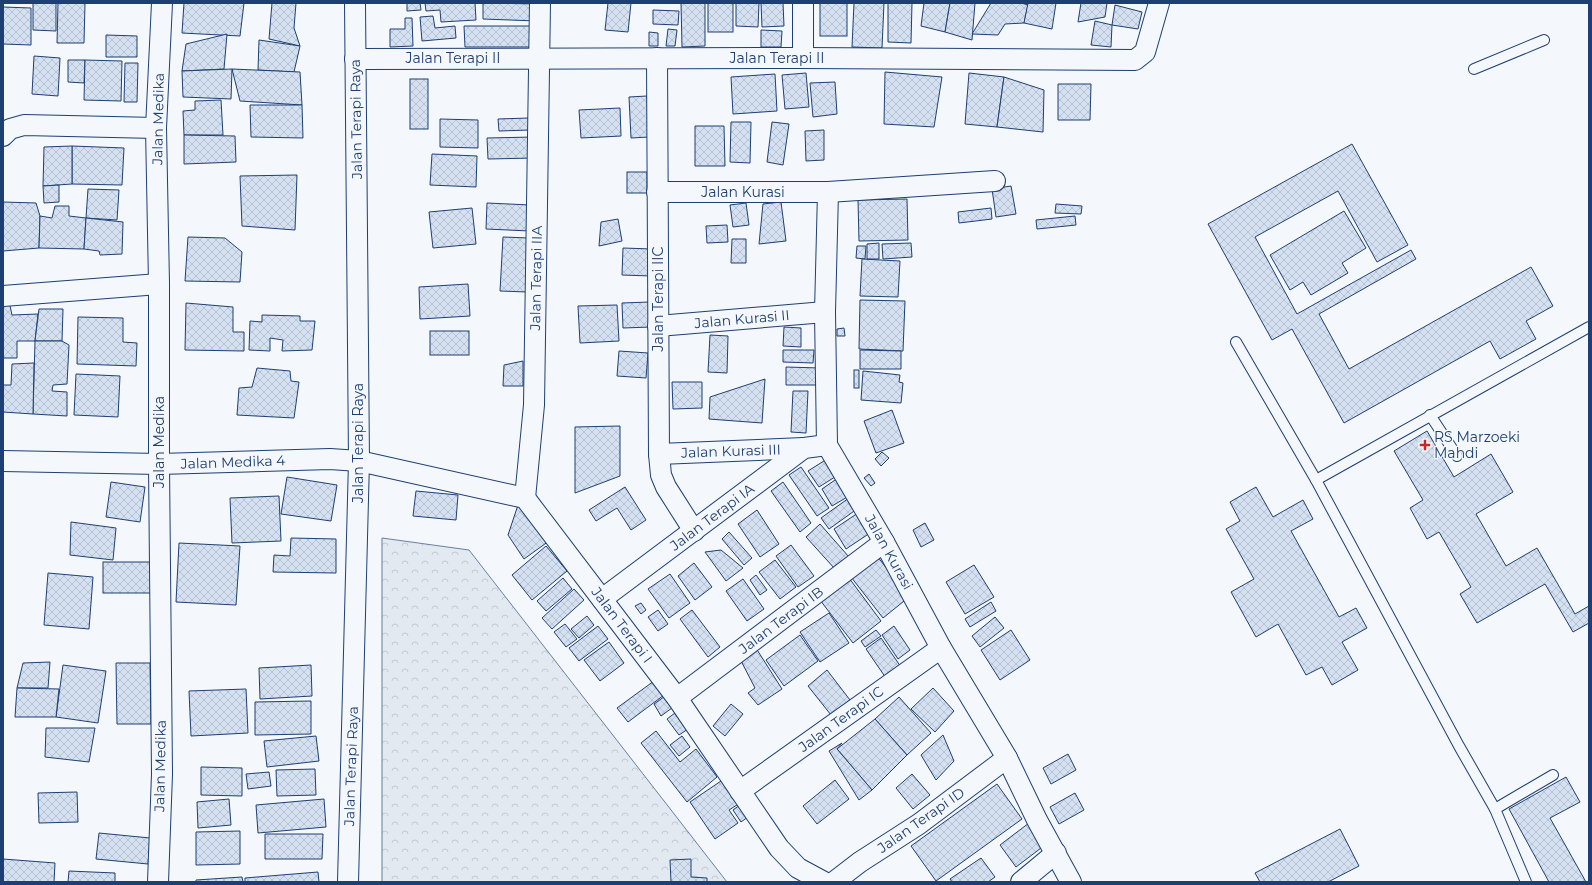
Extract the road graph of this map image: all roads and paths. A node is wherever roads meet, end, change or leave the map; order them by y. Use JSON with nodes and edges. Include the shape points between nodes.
{"nodes":[{"id":1,"x":162,"y":3,"type":"edge"},
{"id":2,"x":356,"y":3,"type":"edge"},
{"id":3,"x":540,"y":3,"type":"edge"},
{"id":4,"x":803,"y":3,"type":"edge"},
{"id":5,"x":1158,"y":3,"type":"edge"},
{"id":6,"x":1544,"y":40,"type":"dead end"},
{"id":7,"x":356,"y":58,"type":"junction"},
{"id":8,"x":539,"y":58,"type":"junction"},
{"id":9,"x":657,"y":58,"type":"junction"},
{"id":10,"x":803,"y":58,"type":"junction"},
{"id":11,"x":1474,"y":69,"type":"dead end"},
{"id":12,"x":156,"y":128,"type":"junction"},
{"id":13,"x":3,"y":136,"type":"edge"},
{"id":14,"x":995,"y":181,"type":"dead end"},
{"id":15,"x":657,"y":192,"type":"junction"},
{"id":16,"x":828,"y":192,"type":"junction"},
{"id":17,"x":159,"y":284,"type":"junction"},
{"id":18,"x":3,"y":296,"type":"edge"},
{"id":19,"x":825,"y":312,"type":"junction"},
{"id":20,"x":658,"y":326,"type":"junction"},
{"id":21,"x":1589,"y":327,"type":"edge"},
{"id":22,"x":1236,"y":342,"type":"dead end"},
{"id":23,"x":1430,"y":415,"type":"junction"},
{"id":24,"x":827,"y":444,"type":"junction"},
{"id":25,"x":804,"y":448,"type":"junction"},
{"id":26,"x":659,"y":454,"type":"junction"},
{"id":27,"x":1457,"y":456,"type":"dead end"},
{"id":28,"x":7,"y":461,"type":"edge"},
{"id":29,"x":359,"y":461,"type":"junction"},
{"id":30,"x":159,"y":464,"type":"junction"},
{"id":31,"x":1316,"y":480,"type":"junction"},
{"id":32,"x":525,"y":498,"type":"junction"},
{"id":33,"x":694,"y":531,"type":"junction"},
{"id":34,"x":884,"y":542,"type":"junction"},
{"id":35,"x":602,"y":599,"type":"junction"},
{"id":36,"x":941,"y":648,"type":"junction"},
{"id":37,"x":677,"y":698,"type":"junction"},
{"id":38,"x":1007,"y":758,"type":"junction"},
{"id":39,"x":1553,"y":775,"type":"dead end"},
{"id":40,"x":740,"y":791,"type":"junction"},
{"id":41,"x":1495,"y":809,"type":"junction"},
{"id":42,"x":1056,"y":853,"type":"junction"},
{"id":43,"x":158,"y":882,"type":"edge"},
{"id":44,"x":348,"y":882,"type":"edge"},
{"id":45,"x":824,"y":882,"type":"edge"},
{"id":46,"x":834,"y":882,"type":"edge"},
{"id":47,"x":1021,"y":882,"type":"edge"},
{"id":48,"x":1071,"y":882,"type":"edge"},
{"id":49,"x":1526,"y":882,"type":"edge"}],
"edges":[{"from":1,"to":12,"type":"street","name":"Jalan Medika"},
{"from":2,"to":7,"type":"street","name":"Jalan Terapi Raya"},
{"from":3,"to":8,"type":"street","name":"Jalan Terapi IIA"},
{"from":4,"to":10,"type":"street"},
{"from":5,"to":10,"type":"street","name":"Jalan Terapi II","via":[[1145,52],[1135,60]]},
{"from":6,"to":11,"type":"lane"},
{"from":7,"to":8,"type":"street","name":"Jalan Terapi II"},
{"from":7,"to":29,"type":"street","name":"Jalan Terapi Raya"},
{"from":8,"to":9,"type":"street","name":"Jalan Terapi II"},
{"from":8,"to":32,"type":"street","name":"Jalan Terapi IIA","via":[[534,405]]},
{"from":9,"to":10,"type":"street","name":"Jalan Terapi II"},
{"from":9,"to":15,"type":"street","name":"Jalan Terapi IIC"},
{"from":12,"to":13,"type":"street","via":[[24,125],[10,129]]},
{"from":12,"to":17,"type":"street","name":"Jalan Medika"},
{"from":14,"to":16,"type":"street","name":"Jalan Kurasi"},
{"from":15,"to":16,"type":"street","name":"Jalan Kurasi"},
{"from":15,"to":20,"type":"street","name":"Jalan Terapi IIC"},
{"from":16,"to":19,"type":"street","name":"Jalan Kurasi"},
{"from":17,"to":18,"type":"street"},
{"from":17,"to":30,"type":"street","name":"Jalan Medika"},
{"from":19,"to":20,"type":"street","name":"Jalan Kurasi II"},
{"from":19,"to":24,"type":"street","name":"Jalan Kurasi"},
{"from":20,"to":26,"type":"street","name":"Jalan Terapi IIC"},
{"from":21,"to":23,"type":"lane"},
{"from":22,"to":31,"type":"lane"},
{"from":23,"to":27,"type":"lane"},
{"from":23,"to":31,"type":"lane"},
{"from":24,"to":25,"type":"street","name":"Jalan Terapi IA"},
{"from":24,"to":34,"type":"street","name":"Jalan Kurasi"},
{"from":25,"to":26,"type":"street","name":"Jalan Kurasi III"},
{"from":25,"to":33,"type":"street","name":"Jalan Terapi IA"},
{"from":26,"to":33,"type":"street","name":"Jalan Terapi IIC","via":[[661,475],[666,487]]},
{"from":28,"to":30,"type":"street","name":"Jalan Medika 4"},
{"from":29,"to":30,"type":"street","name":"Jalan Medika 4","via":[[330,459]]},
{"from":29,"to":32,"type":"street"},
{"from":29,"to":44,"type":"street","name":"Jalan Terapi Raya"},
{"from":30,"to":43,"type":"street","name":"Jalan Medika","via":[[162,774]]},
{"from":31,"to":41,"type":"lane"},
{"from":32,"to":35,"type":"street","name":"Jalan Terapi I"},
{"from":33,"to":35,"type":"street","name":"Jalan Terapi IA"},
{"from":34,"to":36,"type":"street","name":"Jalan Kurasi"},
{"from":34,"to":37,"type":"street","name":"Jalan Terapi IB"},
{"from":35,"to":37,"type":"street","name":"Jalan Terapi I"},
{"from":36,"to":38,"type":"street","name":"Jalan Kurasi"},
{"from":36,"to":40,"type":"street","name":"Jalan Terapi IC"},
{"from":37,"to":40,"type":"street","name":"Jalan Terapi I"},
{"from":38,"to":42,"type":"street","name":"Jalan Kurasi"},
{"from":38,"to":46,"type":"street","name":"Jalan Terapi ID","via":[[919,824]]},
{"from":39,"to":41,"type":"lane"},
{"from":40,"to":45,"type":"street","name":"Jalan Terapi I","via":[[789,860]]},
{"from":41,"to":49,"type":"lane"},
{"from":42,"to":47,"type":"street"},
{"from":42,"to":48,"type":"street","name":"Jalan Kurasi"}]}
